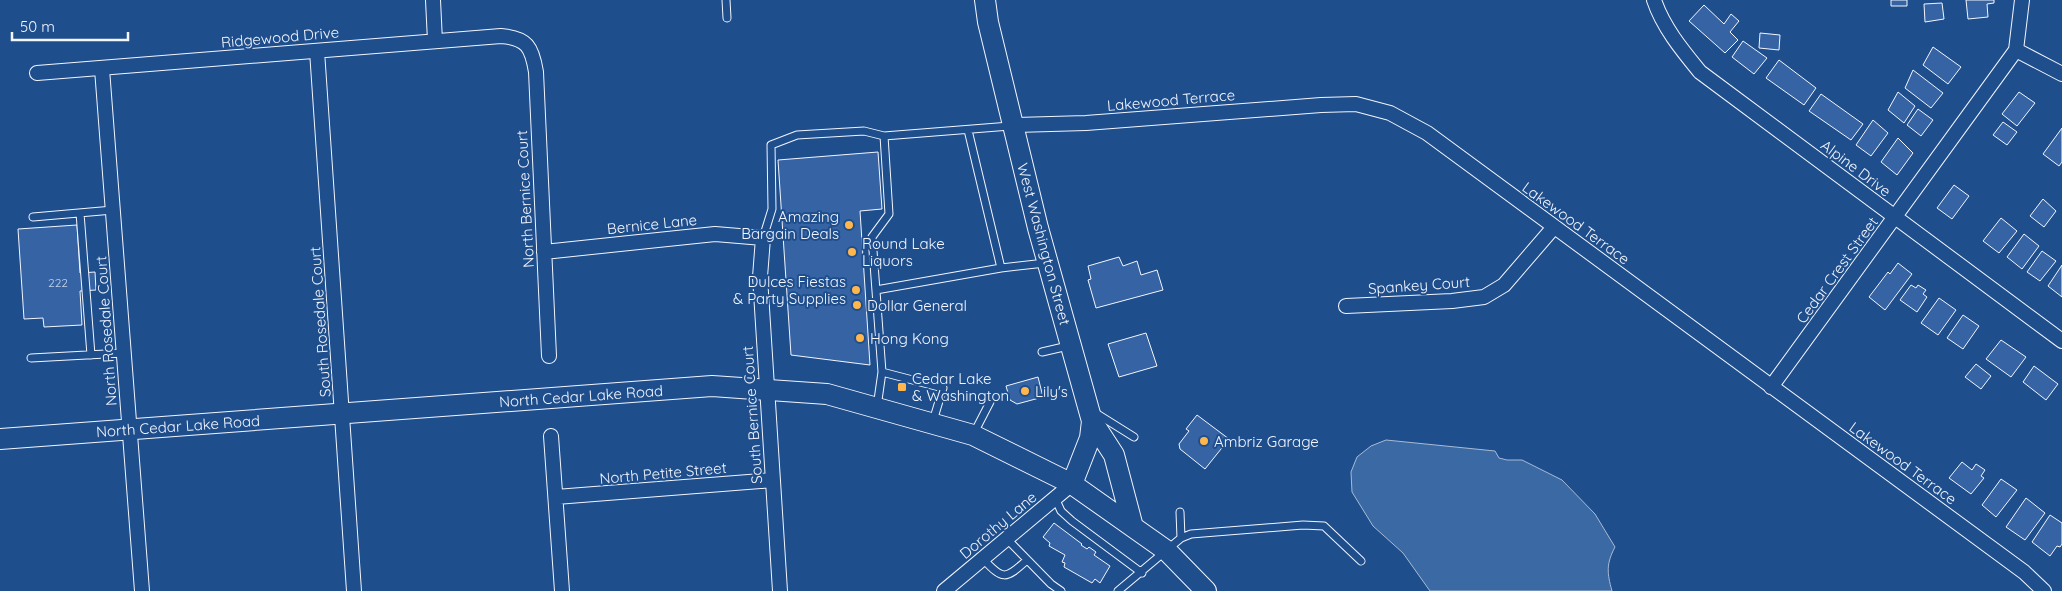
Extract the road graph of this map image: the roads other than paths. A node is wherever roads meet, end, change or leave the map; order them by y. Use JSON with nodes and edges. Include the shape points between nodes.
{"nodes":[{"id":1,"x":433,"y":0,"type":"edge"},
{"id":2,"x":726,"y":0,"type":"edge"},
{"id":3,"x":985,"y":0,"type":"edge"},
{"id":4,"x":1654,"y":0,"type":"edge"},
{"id":5,"x":2022,"y":0,"type":"edge"},
{"id":6,"x":727,"y":18,"type":"dead end"},
{"id":7,"x":435,"y":41,"type":"junction"},
{"id":8,"x":525,"y":43,"type":"joint"},
{"id":9,"x":317,"y":50,"type":"junction"},
{"id":10,"x":2016,"y":50,"type":"junction"},
{"id":11,"x":102,"y":69,"type":"junction"},
{"id":12,"x":37,"y":73,"type":"dead end"},
{"id":13,"x":2062,"y":74,"type":"edge"},
{"id":14,"x":1013,"y":125,"type":"junction"},
{"id":15,"x":968,"y":130,"type":"junction"},
{"id":16,"x":884,"y":136,"type":"junction"},
{"id":17,"x":113,"y":210,"type":"junction"},
{"id":18,"x":80,"y":213,"type":"junction"},
{"id":19,"x":33,"y":217,"type":"dead end"},
{"id":20,"x":1895,"y":218,"type":"junction"},
{"id":21,"x":1554,"y":227,"type":"junction"},
{"id":22,"x":764,"y":238,"type":"junction"},
{"id":23,"x":544,"y":252,"type":"junction"},
{"id":24,"x":1048,"y":263,"type":"junction"},
{"id":25,"x":1001,"y":268,"type":"junction"},
{"id":26,"x":876,"y":290,"type":"junction"},
{"id":27,"x":1346,"y":306,"type":"dead end"},
{"id":28,"x":2062,"y":341,"type":"edge"},
{"id":29,"x":1071,"y":345,"type":"junction"},
{"id":30,"x":1042,"y":352,"type":"dead end"},
{"id":31,"x":124,"y":353,"type":"junction"},
{"id":32,"x":90,"y":355,"type":"junction"},
{"id":33,"x":549,"y":356,"type":"dead end"},
{"id":34,"x":31,"y":358,"type":"dead end"},
{"id":35,"x":882,"y":372,"type":"junction"},
{"id":36,"x":1771,"y":387,"type":"junction"},
{"id":37,"x":767,"y":390,"type":"junction"},
{"id":38,"x":990,"y":402,"type":"dead end"},
{"id":39,"x":877,"y":408,"type":"junction"},
{"id":40,"x":342,"y":414,"type":"junction"},
{"id":41,"x":1091,"y":415,"type":"junction"},
{"id":42,"x":933,"y":424,"type":"junction"},
{"id":43,"x":130,"y":430,"type":"junction"},
{"id":44,"x":973,"y":435,"type":"junction"},
{"id":45,"x":551,"y":436,"type":"dead end"},
{"id":46,"x":1134,"y":437,"type":"dead end"},
{"id":47,"x":0,"y":439,"type":"edge"},
{"id":48,"x":773,"y":480,"type":"junction"},
{"id":49,"x":1072,"y":484,"type":"junction"},
{"id":50,"x":556,"y":497,"type":"junction"},
{"id":51,"x":1055,"y":498,"type":"junction"},
{"id":52,"x":1180,"y":512,"type":"dead end"},
{"id":53,"x":1133,"y":527,"type":"junction"},
{"id":54,"x":1006,"y":539,"type":"junction"},
{"id":55,"x":1174,"y":545,"type":"junction"},
{"id":56,"x":983,"y":559,"type":"junction"},
{"id":57,"x":1027,"y":560,"type":"junction"},
{"id":58,"x":1361,"y":561,"type":"dead end"},
{"id":59,"x":1142,"y":573,"type":"junction"},
{"id":60,"x":142,"y":591,"type":"edge"},
{"id":61,"x":354,"y":591,"type":"edge"},
{"id":62,"x":562,"y":591,"type":"edge"},
{"id":63,"x":780,"y":591,"type":"edge"},
{"id":64,"x":944,"y":591,"type":"edge"},
{"id":65,"x":1061,"y":591,"type":"edge"},
{"id":66,"x":1118,"y":591,"type":"edge"},
{"id":67,"x":1206,"y":591,"type":"edge"},
{"id":68,"x":2044,"y":591,"type":"edge"}],
"edges":[{"from":1,"to":7,"type":"street"},
{"from":2,"to":6,"type":"lane"},
{"from":3,"to":14,"type":"main road","name":"West Washington Street"},
{"from":4,"to":20,"type":"street","name":"Alpine Drive","via":[[1659,15],[1680,48],[1700,72]]},
{"from":5,"to":10,"type":"street"},
{"from":7,"to":8,"type":"street","name":"Ridgewood Drive","via":[[501,36],[515,37]]},
{"from":7,"to":9,"type":"street","name":"Ridgewood Drive"},
{"from":8,"to":23,"type":"street","name":"North Bernice Court","via":[[533,54],[536,72]]},
{"from":9,"to":11,"type":"street","name":"Ridgewood Drive"},
{"from":9,"to":40,"type":"street","name":"South Rosedale Court"},
{"from":10,"to":13,"type":"street"},
{"from":10,"to":20,"type":"street","name":"Cedar Crest Street"},
{"from":11,"to":12,"type":"street","name":"Ridgewood Drive"},
{"from":11,"to":17,"type":"street","name":"North Rosedale Court"},
{"from":14,"to":15,"type":"lane"},
{"from":14,"to":21,"type":"street","name":"Lakewood Terrace","via":[[1086,124],[1356,104],[1390,113],[1427,133]]},
{"from":14,"to":24,"type":"main road","name":"West Washington Street"},
{"from":15,"to":16,"type":"lane"},
{"from":15,"to":25,"type":"lane"},
{"from":16,"to":22,"type":"lane","via":[[864,131],[797,135],[771,145],[772,209]]},
{"from":16,"to":26,"type":"lane","via":[[890,214],[872,237]]},
{"from":17,"to":18,"type":"lane"},
{"from":17,"to":31,"type":"street","name":"North Rosedale Court"},
{"from":18,"to":19,"type":"lane"},
{"from":18,"to":32,"type":"lane"},
{"from":20,"to":28,"type":"street","name":"Alpine Drive"},
{"from":20,"to":36,"type":"street","name":"Cedar Crest Street"},
{"from":21,"to":27,"type":"street","name":"Spankey Court","via":[[1504,285],[1484,297]]},
{"from":21,"to":36,"type":"street","name":"Lakewood Terrace"},
{"from":22,"to":23,"type":"street","name":"Bernice Lane","via":[[716,234]]},
{"from":22,"to":37,"type":"street","name":"South Bernice Court","via":[[760,276]]},
{"from":23,"to":33,"type":"street","name":"North Bernice Court"},
{"from":24,"to":25,"type":"lane"},
{"from":24,"to":29,"type":"main road","name":"West Washington Street"},
{"from":25,"to":26,"type":"lane"},
{"from":26,"to":35,"type":"lane"},
{"from":29,"to":30,"type":"lane"},
{"from":29,"to":41,"type":"main road","name":"West Washington Street"},
{"from":31,"to":32,"type":"lane"},
{"from":31,"to":43,"type":"street","name":"North Rosedale Court"},
{"from":32,"to":34,"type":"lane"},
{"from":35,"to":39,"type":"lane"},
{"from":35,"to":42,"type":"lane","via":[[943,388]]},
{"from":36,"to":68,"type":"street","name":"Lakewood Terrace","via":[[2024,572]]},
{"from":37,"to":39,"type":"main road","name":"North Cedar Lake Road","via":[[827,394]]},
{"from":37,"to":40,"type":"main road","name":"North Cedar Lake Road","via":[[712,386]]},
{"from":37,"to":48,"type":"street","name":"South Bernice Court"},
{"from":38,"to":44,"type":"lane"},
{"from":39,"to":42,"type":"main road","name":"North Cedar Lake Road"},
{"from":40,"to":43,"type":"main road","name":"North Cedar Lake Road"},
{"from":40,"to":61,"type":"street","name":"South Rosedale Court"},
{"from":41,"to":46,"type":"lane"},
{"from":41,"to":49,"type":"main road","name":"West Washington Street","via":[[1090,438]]},
{"from":41,"to":53,"type":"main road","via":[[1114,455]]},
{"from":42,"to":44,"type":"main road","name":"North Cedar Lake Road"},
{"from":43,"to":47,"type":"main road","name":"North Cedar Lake Road"},
{"from":43,"to":60,"type":"street","name":"North Rosedale Court"},
{"from":44,"to":49,"type":"main road","name":"North Cedar Lake Road"},
{"from":45,"to":50,"type":"street"},
{"from":48,"to":50,"type":"street","name":"North Petite Street"},
{"from":48,"to":63,"type":"street","name":"South Bernice Court"},
{"from":49,"to":51,"type":"street","name":"Dorothy Lane"},
{"from":49,"to":53,"type":"main road","name":"North Cedar Lake Road"},
{"from":50,"to":62,"type":"street"},
{"from":51,"to":54,"type":"street","name":"Dorothy Lane"},
{"from":51,"to":59,"type":"lane","via":[[1061,511],[1072,521]]},
{"from":52,"to":55,"type":"lane"},
{"from":53,"to":55,"type":"main road","name":"North Cedar Lake Road"},
{"from":54,"to":56,"type":"street","name":"Dorothy Lane"},
{"from":54,"to":57,"type":"lane"},
{"from":55,"to":58,"type":"lane","via":[[1191,534],[1324,526]]},
{"from":55,"to":59,"type":"lane"},
{"from":55,"to":67,"type":"main road","name":"North Cedar Lake Road"},
{"from":56,"to":57,"type":"lane","via":[[1002,575],[1015,571]]},
{"from":56,"to":64,"type":"street","name":"Dorothy Lane"},
{"from":57,"to":65,"type":"lane"},
{"from":59,"to":66,"type":"lane"}]}
